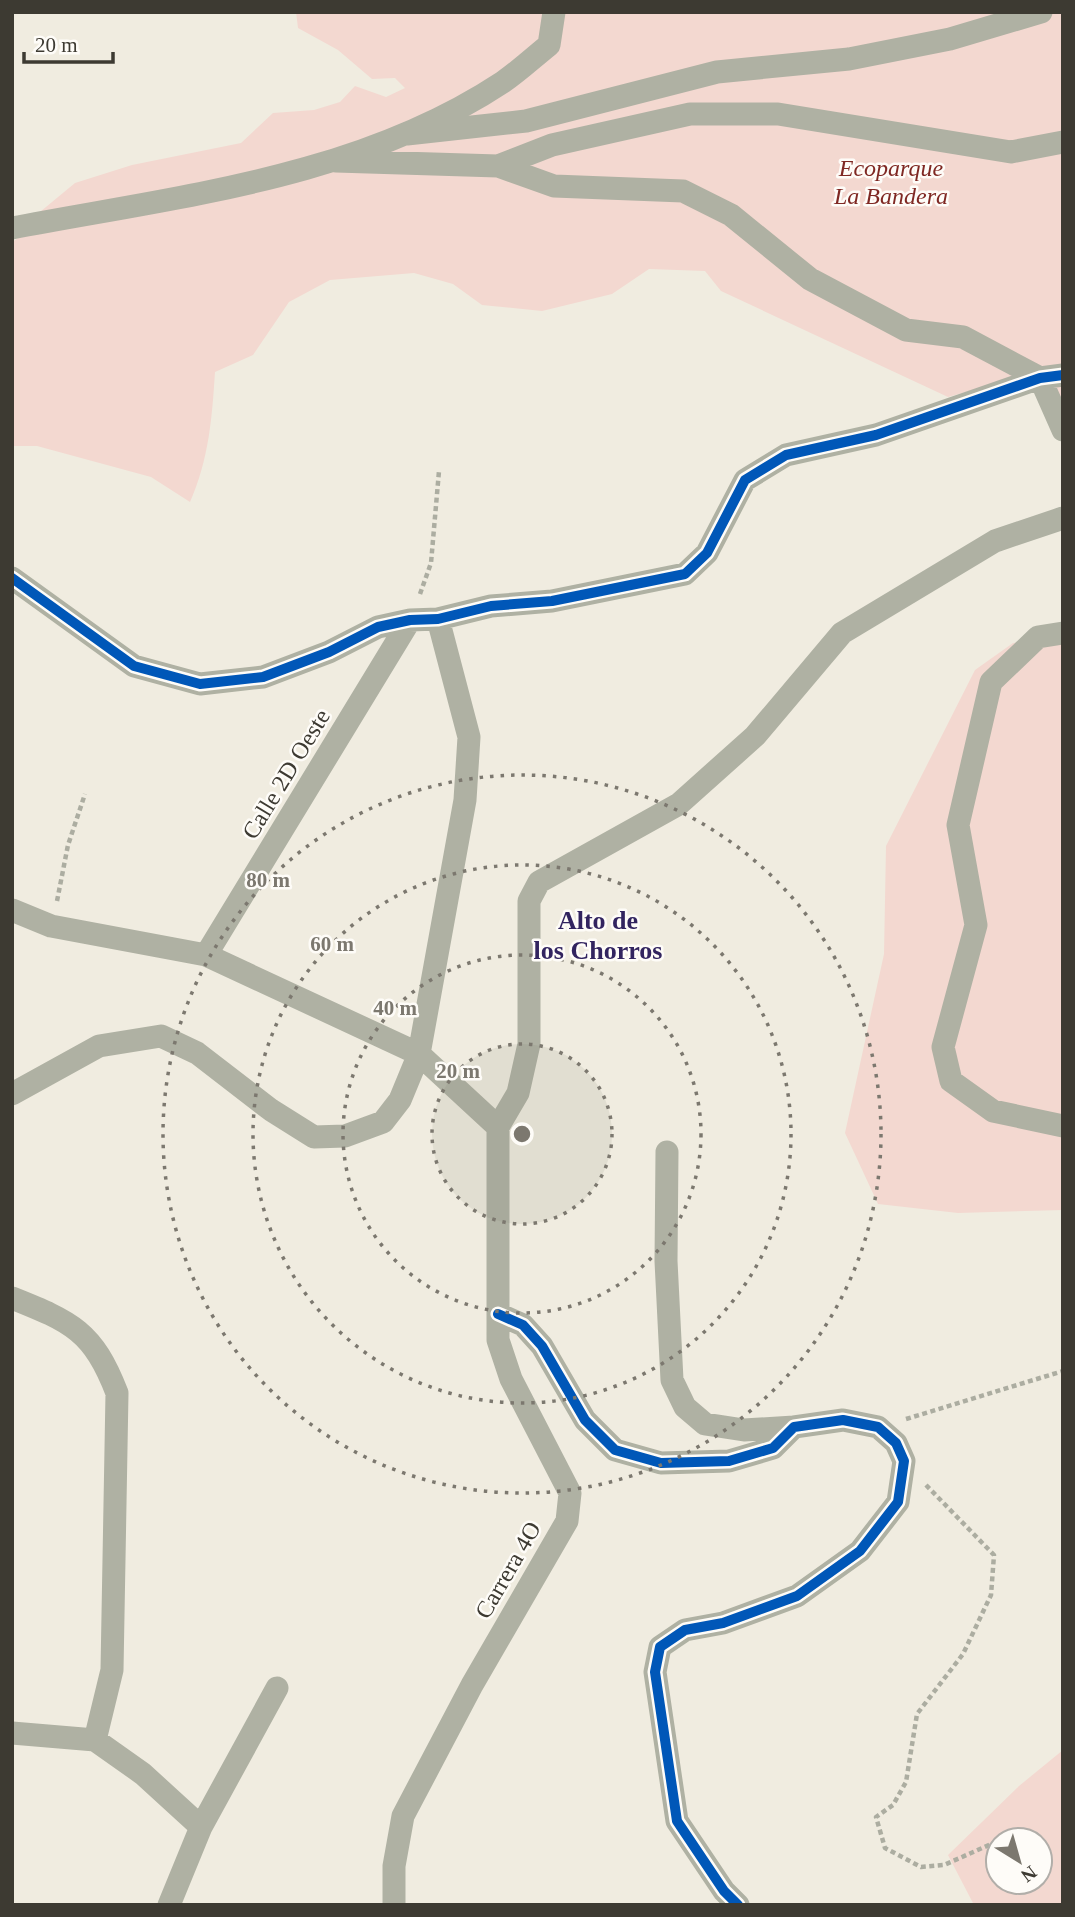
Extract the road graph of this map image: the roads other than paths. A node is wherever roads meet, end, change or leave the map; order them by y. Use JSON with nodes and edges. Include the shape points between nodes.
{"nodes":[{"id":1,"x":554,"y":12,"type":"edge"},
{"id":2,"x":1041,"y":12,"type":"edge"},
{"id":3,"x":407,"y":134,"type":"junction"},
{"id":4,"x":1063,"y":142,"type":"edge"},
{"id":5,"x":336,"y":161,"type":"junction"},
{"id":6,"x":498,"y":166,"type":"junction"},
{"id":7,"x":12,"y":228,"type":"edge"},
{"id":8,"x":1063,"y":375,"type":"edge"},
{"id":9,"x":1040,"y":378,"type":"junction"},
{"id":10,"x":1063,"y":430,"type":"edge"},
{"id":11,"x":1063,"y":518,"type":"edge"},
{"id":12,"x":12,"y":579,"type":"edge"},
{"id":13,"x":438,"y":619,"type":"junction"},
{"id":14,"x":410,"y":620,"type":"junction"},
{"id":15,"x":1063,"y":634,"type":"edge"},
{"id":16,"x":12,"y":910,"type":"edge"},
{"id":17,"x":206,"y":955,"type":"junction"},
{"id":18,"x":419,"y":1054,"type":"junction"},
{"id":19,"x":12,"y":1094,"type":"edge"},
{"id":20,"x":1063,"y":1126,"type":"edge"},
{"id":21,"x":498,"y":1127,"type":"junction"},
{"id":22,"x":667,"y":1152,"type":"dead end"},
{"id":23,"x":12,"y":1298,"type":"edge"},
{"id":24,"x":498,"y":1314,"type":"junction"},
{"id":25,"x":794,"y":1427,"type":"junction"},
{"id":26,"x":277,"y":1688,"type":"dead end"},
{"id":27,"x":12,"y":1733,"type":"edge"},
{"id":28,"x":95,"y":1740,"type":"junction"},
{"id":29,"x":201,"y":1827,"type":"junction"},
{"id":30,"x":169,"y":1905,"type":"edge"},
{"id":31,"x":394,"y":1905,"type":"edge"},
{"id":32,"x":738,"y":1905,"type":"edge"}],
"edges":[{"from":1,"to":3,"type":"street","via":[[549,45],[503,82]]},
{"from":2,"to":3,"type":"street","via":[[950,39],[849,59],[717,72],[526,121]]},
{"from":3,"to":5,"type":"street"},
{"from":4,"to":6,"type":"street","via":[[1011,152],[778,114],[690,114],[552,145]]},
{"from":5,"to":6,"type":"street"},
{"from":5,"to":7,"type":"street","via":[[279,177]]},
{"from":6,"to":9,"type":"street","via":[[554,186],[683,191],[731,215],[810,279],[906,330],[962,337]]},
{"from":8,"to":9,"type":"street"},
{"from":9,"to":10,"type":"street"},
{"from":9,"to":13,"type":"street","via":[[876,435],[786,455],[745,480],[708,554],[685,574]]},
{"from":11,"to":21,"type":"street","via":[[995,541],[842,634],[755,736],[679,804],[539,882],[529,901],[529,1044],[519,1093]]},
{"from":12,"to":14,"type":"street","via":[[134,666],[200,684],[263,677],[378,627]]},
{"from":13,"to":14,"type":"street"},
{"from":13,"to":18,"type":"street","via":[[469,737],[465,800]]},
{"from":14,"to":17,"type":"street","name":"Calle 2D Oeste"},
{"from":15,"to":20,"type":"street","via":[[1038,637],[991,682],[958,825],[976,925],[943,1047],[951,1082],[993,1111]]},
{"from":16,"to":17,"type":"street","via":[[51,926]]},
{"from":17,"to":18,"type":"street"},
{"from":18,"to":19,"type":"street","via":[[400,1100],[383,1122],[345,1136],[314,1137],[197,1053],[161,1036],[99,1045]]},
{"from":18,"to":21,"type":"street"},
{"from":21,"to":24,"type":"street","name":"Carrera 4O"},
{"from":22,"to":25,"type":"street","via":[[672,1380],[685,1407],[705,1424],[744,1430]]},
{"from":23,"to":28,"type":"street","via":[[55,1315],[84,1334],[105,1361],[117,1393],[112,1670]]},
{"from":24,"to":25,"type":"street","via":[[523,1325],[542,1346],[585,1420],[615,1450],[661,1464],[729,1461],[773,1448]]},
{"from":24,"to":31,"type":"street","name":"Carrera 4O","via":[[498,1340],[510,1379],[570,1493],[566,1521],[402,1816]]},
{"from":25,"to":32,"type":"street","via":[[843,1420],[878,1427],[896,1443],[904,1461],[898,1502],[860,1551],[797,1596],[723,1623],[685,1630],[660,1647],[655,1672],[677,1821]]},
{"from":26,"to":29,"type":"street"},
{"from":27,"to":28,"type":"street"},
{"from":28,"to":29,"type":"street","via":[[143,1774]]},
{"from":29,"to":30,"type":"street"}]}
